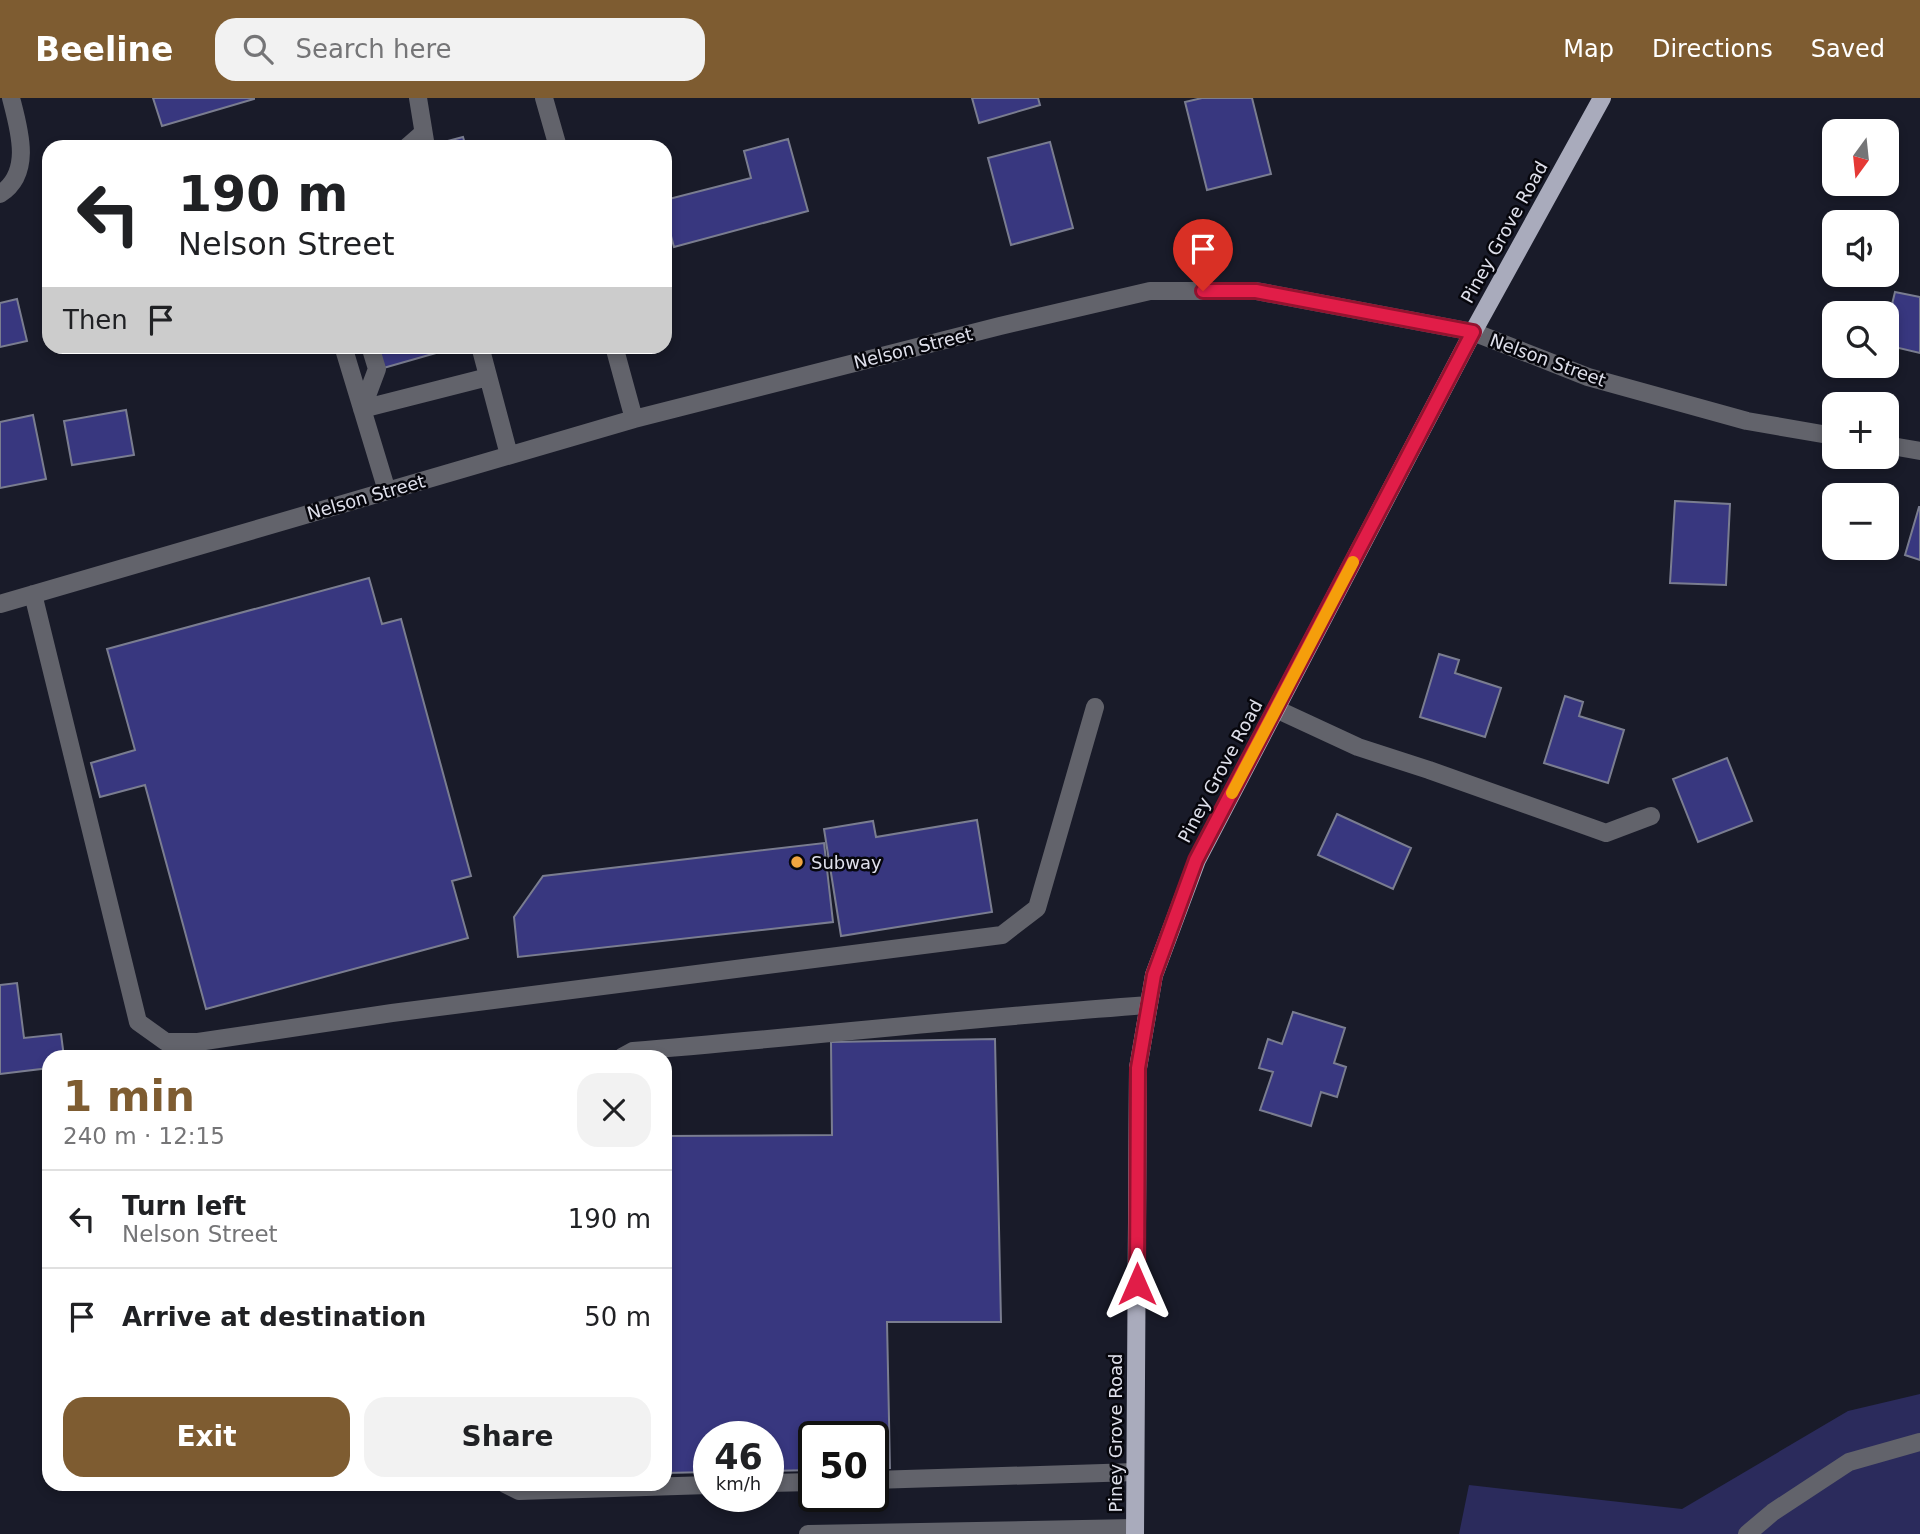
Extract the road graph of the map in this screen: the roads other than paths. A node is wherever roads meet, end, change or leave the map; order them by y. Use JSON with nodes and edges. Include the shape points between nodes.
{"nodes":[{"id":1,"x":11,"y":98,"type":"edge"},
{"id":2,"x":418,"y":98,"type":"edge"},
{"id":3,"x":544,"y":98,"type":"edge"},
{"id":4,"x":1602,"y":98,"type":"edge"},
{"id":5,"x":425,"y":140,"type":"edge"},
{"id":6,"x":556,"y":140,"type":"edge"},
{"id":7,"x":0,"y":194,"type":"edge"},
{"id":8,"x":1473,"y":332,"type":"junction"},
{"id":9,"x":345,"y":354,"type":"edge"},
{"id":10,"x":372,"y":354,"type":"edge"},
{"id":11,"x":482,"y":354,"type":"edge"},
{"id":12,"x":616,"y":354,"type":"edge"},
{"id":13,"x":488,"y":377,"type":"junction"},
{"id":14,"x":362,"y":409,"type":"junction"},
{"id":15,"x":634,"y":419,"type":"junction"},
{"id":16,"x":1822,"y":434,"type":"edge"},
{"id":17,"x":1899,"y":448,"type":"edge"},
{"id":18,"x":1920,"y":452,"type":"edge"},
{"id":19,"x":509,"y":455,"type":"junction"},
{"id":20,"x":387,"y":491,"type":"junction"},
{"id":21,"x":33,"y":594,"type":"junction"},
{"id":22,"x":0,"y":604,"type":"edge"},
{"id":23,"x":1095,"y":707,"type":"dead end"},
{"id":24,"x":1276,"y":709,"type":"junction"},
{"id":25,"x":1651,"y":816,"type":"dead end"},
{"id":26,"x":1149,"y":1005,"type":"junction"},
{"id":27,"x":644,"y":1050,"type":"edge"},
{"id":28,"x":1920,"y":1442,"type":"edge"},
{"id":29,"x":1135,"y":1472,"type":"junction"},
{"id":30,"x":889,"y":1480,"type":"edge"},
{"id":31,"x":672,"y":1486,"type":"edge"},
{"id":32,"x":693,"y":1486,"type":"edge"},
{"id":33,"x":1135,"y":1531,"type":"edge"},
{"id":34,"x":808,"y":1534,"type":"edge"},
{"id":35,"x":1747,"y":1534,"type":"edge"}],
"edges":[{"from":1,"to":7,"type":"street","via":[[21,139],[20,169]]},
{"from":2,"to":5,"type":"street"},
{"from":3,"to":6,"type":"street"},
{"from":4,"to":8,"type":"main road","name":"Piney Grove Road"},
{"from":8,"to":15,"type":"street","name":"Nelson Street","via":[[1256,291],[1150,291]]},
{"from":8,"to":16,"type":"street","name":"Nelson Street","via":[[1588,377],[1747,421]]},
{"from":8,"to":24,"type":"main road","name":"Piney Grove Road"},
{"from":9,"to":14,"type":"street"},
{"from":10,"to":14,"type":"street","via":[[377,369]]},
{"from":11,"to":13,"type":"street"},
{"from":12,"to":15,"type":"street"},
{"from":13,"to":14,"type":"street"},
{"from":13,"to":19,"type":"street"},
{"from":14,"to":20,"type":"street"},
{"from":15,"to":19,"type":"street","name":"Nelson Street"},
{"from":17,"to":18,"type":"street"},
{"from":19,"to":20,"type":"street","name":"Nelson Street"},
{"from":20,"to":21,"type":"street","name":"Nelson Street"},
{"from":21,"to":22,"type":"street","name":"Nelson Street"},
{"from":21,"to":23,"type":"street","via":[[138,1022],[166,1042],[198,1042],[1002,936],[1037,908]]},
{"from":24,"to":25,"type":"street","via":[[1358,747],[1606,834]]},
{"from":24,"to":26,"type":"main road","name":"Piney Grove Road","via":[[1196,860],[1154,975]]},
{"from":26,"to":27,"type":"street"},
{"from":26,"to":29,"type":"main road","name":"Piney Grove Road","via":[[1138,1068]]},
{"from":28,"to":35,"type":"street","via":[[1849,1462]]},
{"from":29,"to":30,"type":"street"},
{"from":29,"to":33,"type":"main road","name":"Piney Grove Road"},
{"from":31,"to":32,"type":"street"},
{"from":33,"to":34,"type":"street"}]}
